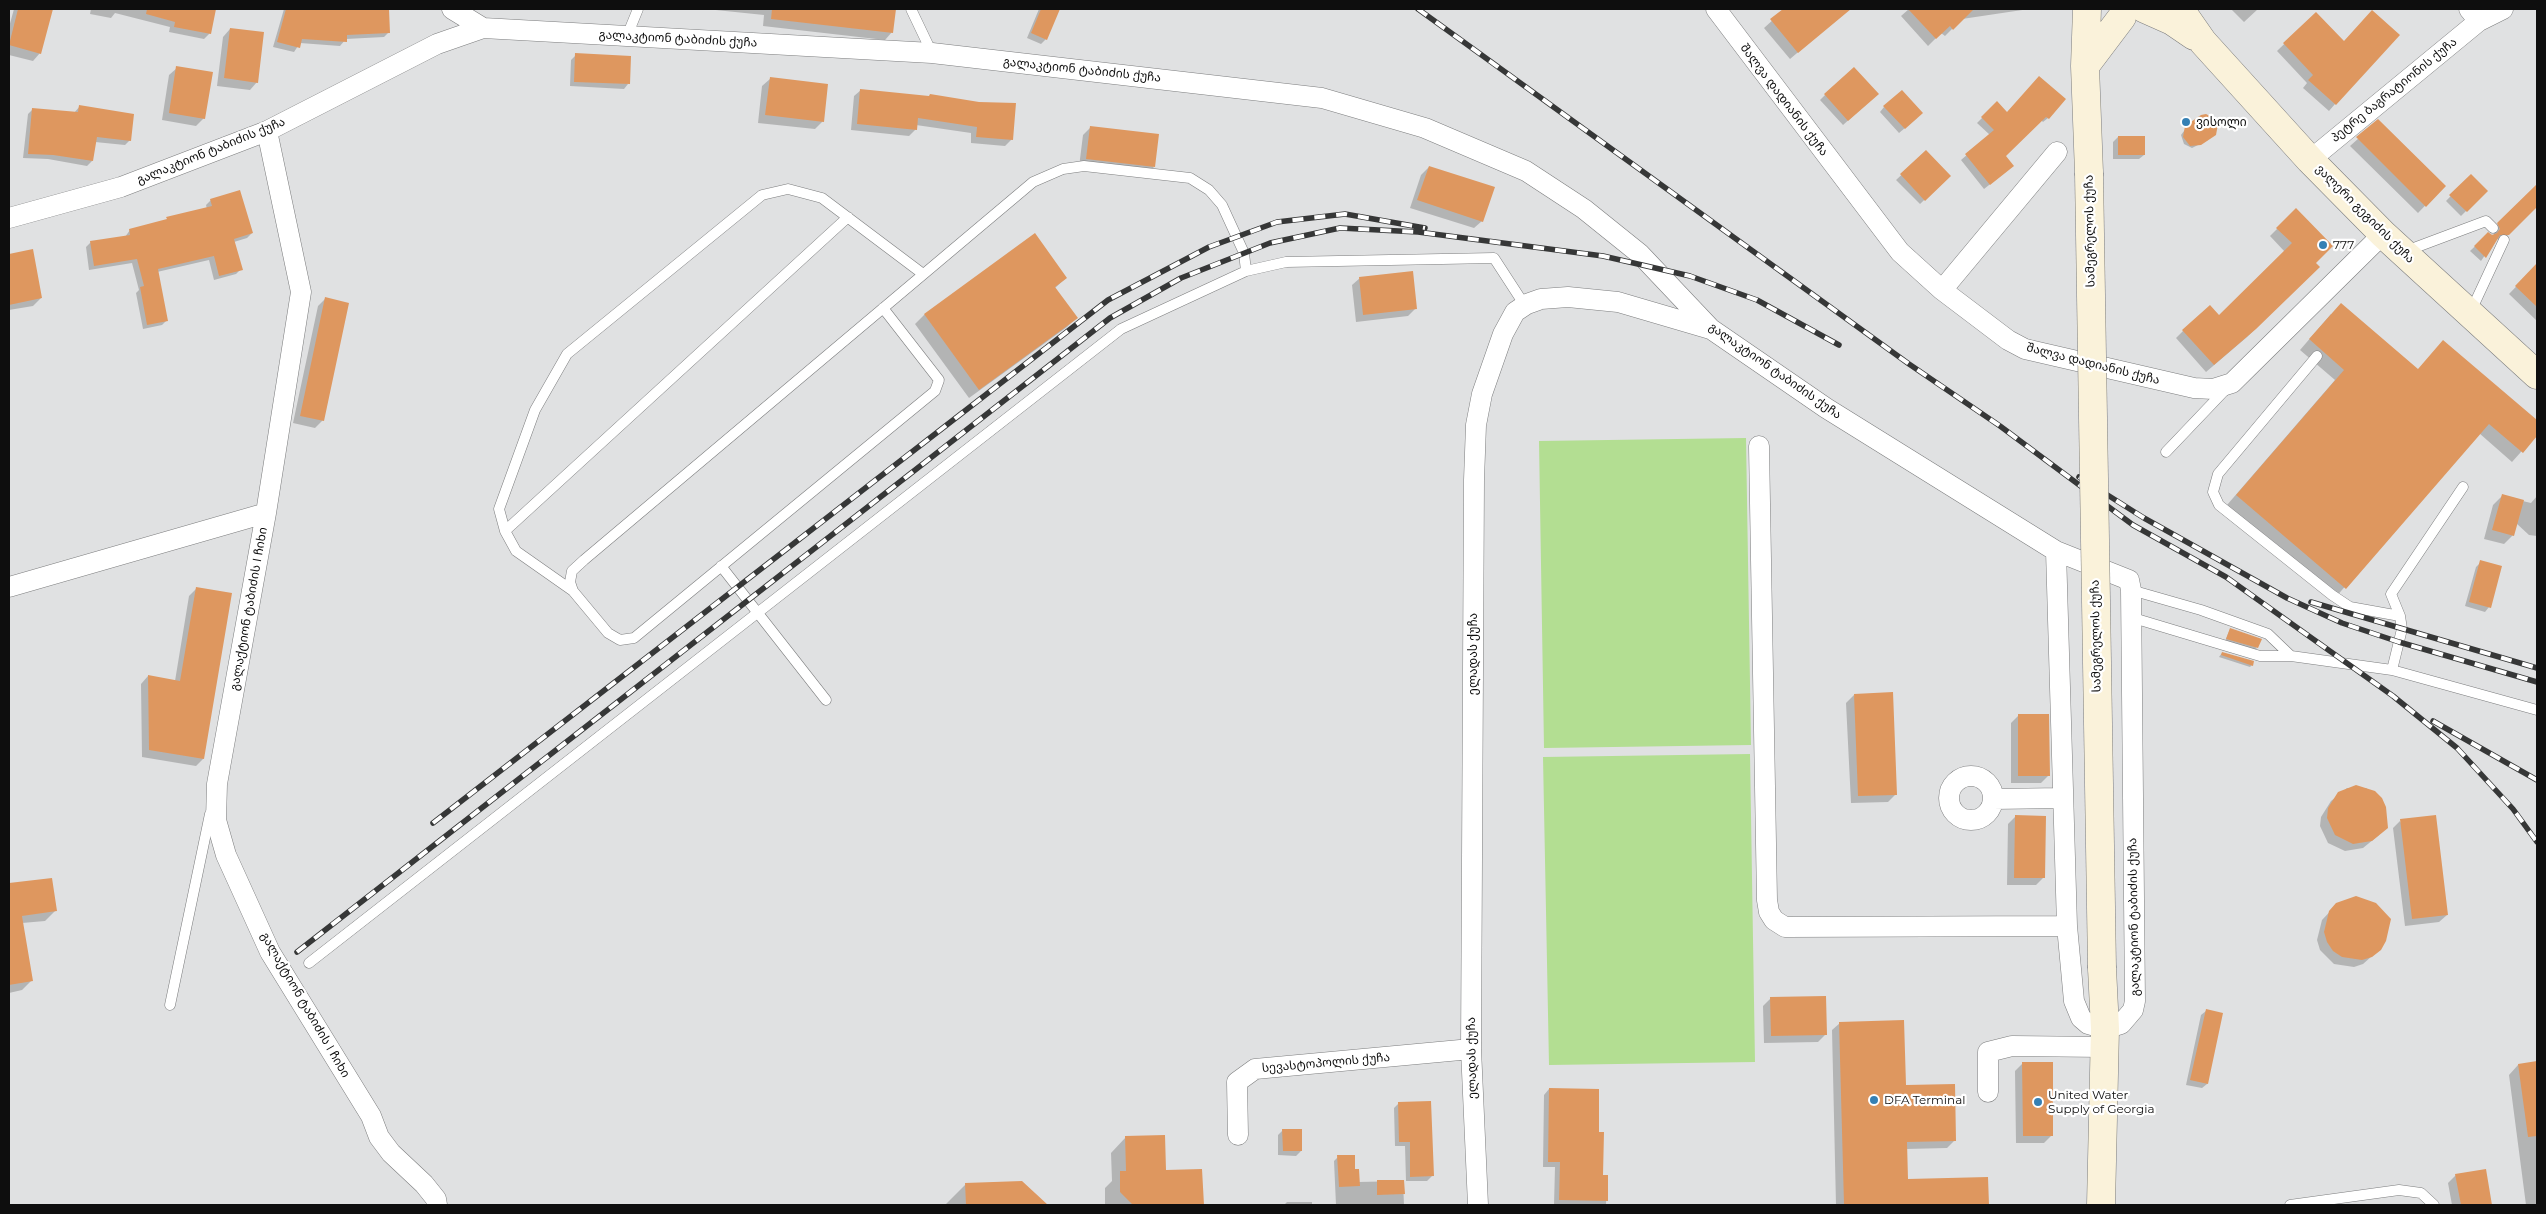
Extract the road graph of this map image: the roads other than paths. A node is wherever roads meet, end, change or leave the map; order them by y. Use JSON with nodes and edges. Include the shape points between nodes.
{"nodes":[{"id":1,"x":452,"y":9,"type":"edge"},
{"id":2,"x":638,"y":9,"type":"edge"},
{"id":3,"x":912,"y":9,"type":"edge"},
{"id":4,"x":1716,"y":9,"type":"edge"},
{"id":5,"x":2087,"y":9,"type":"edge"},
{"id":6,"x":2180,"y":9,"type":"edge"},
{"id":7,"x":2503,"y":9,"type":"edge"},
{"id":8,"x":2128,"y":11,"type":"edge"},
{"id":9,"x":2474,"y":15,"type":"edge"},
{"id":10,"x":483,"y":28,"type":"junction"},
{"id":11,"x":627,"y":36,"type":"junction"},
{"id":12,"x":2203,"y":42,"type":"junction"},
{"id":13,"x":932,"y":53,"type":"junction"},
{"id":14,"x":2085,"y":66,"type":"junction"},
{"id":15,"x":268,"y":130,"type":"junction"},
{"id":16,"x":2057,"y":152,"type":"dead end"},
{"id":17,"x":2310,"y":160,"type":"junction"},
{"id":18,"x":848,"y":217,"type":"junction"},
{"id":19,"x":9,"y":218,"type":"edge"},
{"id":20,"x":2492,"y":228,"type":"dead end"},
{"id":21,"x":2383,"y":234,"type":"junction"},
{"id":22,"x":2504,"y":240,"type":"dead end"},
{"id":23,"x":2402,"y":253,"type":"junction"},
{"id":24,"x":1246,"y":271,"type":"junction"},
{"id":25,"x":923,"y":274,"type":"junction"},
{"id":26,"x":1942,"y":290,"type":"junction"},
{"id":27,"x":1527,"y":304,"type":"junction"},
{"id":28,"x":883,"y":308,"type":"junction"},
{"id":29,"x":2469,"y":314,"type":"junction"},
{"id":30,"x":1710,"y":329,"type":"junction"},
{"id":31,"x":2317,"y":356,"type":"dead end"},
{"id":32,"x":2537,"y":375,"type":"edge"},
{"id":33,"x":2232,"y":383,"type":"junction"},
{"id":34,"x":1759,"y":446,"type":"dead end"},
{"id":35,"x":2166,"y":452,"type":"dead end"},
{"id":36,"x":2463,"y":487,"type":"dead end"},
{"id":37,"x":266,"y":513,"type":"junction"},
{"id":38,"x":505,"y":531,"type":"junction"},
{"id":39,"x":2056,"y":551,"type":"junction"},
{"id":40,"x":721,"y":566,"type":"junction"},
{"id":41,"x":9,"y":587,"type":"edge"},
{"id":42,"x":2130,"y":590,"type":"junction"},
{"id":43,"x":573,"y":591,"type":"junction"},
{"id":44,"x":758,"y":612,"type":"junction"},
{"id":45,"x":2400,"y":616,"type":"junction"},
{"id":46,"x":2130,"y":617,"type":"junction"},
{"id":47,"x":2291,"y":656,"type":"junction"},
{"id":48,"x":2392,"y":670,"type":"junction"},
{"id":49,"x":826,"y":700,"type":"dead end"},
{"id":50,"x":2537,"y":710,"type":"edge"},
{"id":51,"x":217,"y":784,"type":"junction"},
{"id":52,"x":2062,"y":798,"type":"junction"},
{"id":53,"x":1993,"y":799,"type":"dead end"},
{"id":54,"x":2067,"y":926,"type":"junction"},
{"id":55,"x":309,"y":963,"type":"dead end"},
{"id":56,"x":170,"y":1005,"type":"dead end"},
{"id":57,"x":2105,"y":1038,"type":"junction"},
{"id":58,"x":1471,"y":1049,"type":"junction"},
{"id":59,"x":1988,"y":1092,"type":"dead end"},
{"id":60,"x":1238,"y":1135,"type":"dead end"},
{"id":61,"x":437,"y":1205,"type":"edge"},
{"id":62,"x":1478,"y":1205,"type":"edge"},
{"id":63,"x":2102,"y":1205,"type":"edge"},
{"id":64,"x":2290,"y":1205,"type":"edge"},
{"id":65,"x":2434,"y":1205,"type":"edge"}],
"edges":[{"from":1,"to":10,"type":"street"},
{"from":2,"to":11,"type":"lane"},
{"from":3,"to":13,"type":"lane"},
{"from":4,"to":26,"type":"street","name":"შალვა დადიანის ქუჩა","via":[[1900,252]]},
{"from":5,"to":14,"type":"main road","name":"სამეგრელოს ქუჩა"},
{"from":6,"to":12,"type":"main road","name":"ვალერი გეგიძის ქუჩა"},
{"from":7,"to":9,"type":"street","name":"პეტრე ბაგრატიონის ქუჩა"},
{"from":8,"to":12,"type":"main road","name":"ვალერი გეგიძის ქუჩა","via":[[2172,21]]},
{"from":8,"to":14,"type":"main road"},
{"from":9,"to":17,"type":"street","name":"პეტრე ბაგრატიონის ქუჩა"},
{"from":10,"to":11,"type":"street","name":"გალაკტიონ ტაბიძის ქუჩა"},
{"from":10,"to":15,"type":"street","name":"გალაკტიონ ტაბიძის ქუჩა","via":[[437,44]]},
{"from":11,"to":13,"type":"street","name":"გალაკტიონ ტაბიძის ქუჩა"},
{"from":12,"to":17,"type":"main road","name":"ვალერი გეგიძის ქუჩა"},
{"from":13,"to":30,"type":"street","name":"გალაკტიონ ტაბიძის ქუჩა","via":[[1322,98],[1425,128],[1526,171],[1584,209],[1640,254]]},
{"from":14,"to":57,"type":"main road","name":"სამეგრელოს ქუჩა","bridge":true},
{"from":15,"to":19,"type":"street","name":"გალაკტიონ ტაბიძის ქუჩა","via":[[121,187]]},
{"from":15,"to":37,"type":"street","name":"გალაქტიონ ტაბიძის I ჩიხი","via":[[301,292]]},
{"from":16,"to":26,"type":"street"},
{"from":17,"to":21,"type":"main road","name":"ვალერი გეგიძის ქუჩა"},
{"from":18,"to":25,"type":"lane"},
{"from":18,"to":38,"type":"lane"},
{"from":18,"to":38,"type":"lane","via":[[822,198],[788,189],[762,195],[567,354],[534,410],[499,509]]},
{"from":20,"to":23,"type":"lane","via":[[2486,221]]},
{"from":21,"to":23,"type":"main road","name":"ვალერი გეგიძის ქუჩა"},
{"from":21,"to":33,"type":"street"},
{"from":22,"to":29,"type":"lane"},
{"from":23,"to":29,"type":"main road","name":"ვალერი გეგიძის ქუჩა"},
{"from":24,"to":25,"type":"lane","via":[[1244,253],[1226,213],[1209,190],[1190,178],[1084,166],[1063,169],[1033,182]]},
{"from":24,"to":27,"type":"lane","via":[[1286,262],[1494,258]]},
{"from":24,"to":44,"type":"lane","via":[[1121,329]]},
{"from":25,"to":28,"type":"lane"},
{"from":26,"to":33,"type":"street","name":"შალვა დადიანის ქუჩა","via":[[2008,340],[2025,349],[2194,388]]},
{"from":27,"to":30,"type":"street","via":[[1541,299],[1568,297],[1600,299],[1653,310]]},
{"from":27,"to":58,"type":"street","name":"ელადას ქუჩა","via":[[1515,312],[1503,334],[1482,394],[1476,425]]},
{"from":28,"to":40,"type":"lane","via":[[939,380],[935,391]]},
{"from":28,"to":43,"type":"lane","via":[[572,571],[570,582]]},
{"from":29,"to":32,"type":"main road","name":"ვალერი გეგიძის ქუჩა"},
{"from":30,"to":39,"type":"street","name":"გალაკტიონ ტაბიძის ქუჩა","via":[[1826,408]]},
{"from":31,"to":45,"type":"lane","via":[[2218,474],[2213,492],[2219,505],[2350,607]]},
{"from":33,"to":35,"type":"lane"},
{"from":34,"to":54,"type":"street","via":[[1768,900],[1774,920],[1785,927]]},
{"from":36,"to":45,"type":"lane","via":[[2391,594]]},
{"from":37,"to":41,"type":"street","name":"გალაქტიონ ტაბიძის I ჩიხი"},
{"from":37,"to":51,"type":"street","name":"გალაქტიონ ტაბიძის I ჩიხი"},
{"from":38,"to":43,"type":"lane","via":[[516,551]]},
{"from":39,"to":42,"type":"street","name":"გალაკტიონ ტაბიძის ქუჩა","via":[[2129,580]]},
{"from":39,"to":52,"type":"street"},
{"from":40,"to":43,"type":"lane","via":[[634,638],[620,640],[608,633]]},
{"from":40,"to":44,"type":"lane"},
{"from":42,"to":46,"type":"street","name":"გალაკტიონ ტაბიძის ქუჩა"},
{"from":42,"to":47,"type":"lane","via":[[2201,610],[2268,634]]},
{"from":44,"to":49,"type":"lane"},
{"from":44,"to":55,"type":"lane"},
{"from":45,"to":48,"type":"lane","via":[[2402,629]]},
{"from":46,"to":47,"type":"lane","via":[[2260,656]]},
{"from":46,"to":57,"type":"street","name":"გალაკტიონ ტაბიძის ქუჩა","via":[[2135,1001],[2133,1010]]},
{"from":47,"to":48,"type":"lane"},
{"from":48,"to":50,"type":"lane"},
{"from":51,"to":56,"type":"lane"},
{"from":51,"to":61,"type":"street","name":"გალაქტიონ ტაბიძის I ჩიხი","via":[[216,820],[226,855],[270,952],[371,1116],[378,1137],[424,1184]]},
{"from":52,"to":53,"type":"street"},
{"from":52,"to":54,"type":"street"},
{"from":54,"to":57,"type":"street","via":[[2076,1010]]},
{"from":57,"to":59,"type":"street","via":[[2012,1046],[1988,1052]]},
{"from":57,"to":63,"type":"main road","name":"სამეგრელოს ქუჩა"},
{"from":58,"to":60,"type":"street","name":"სევასტოპოლის ქუჩა","via":[[1255,1069],[1238,1082]]},
{"from":58,"to":62,"type":"street","name":"ელადას ქუჩა"},
{"from":64,"to":65,"type":"lane","via":[[2399,1190],[2421,1193]]}]}
